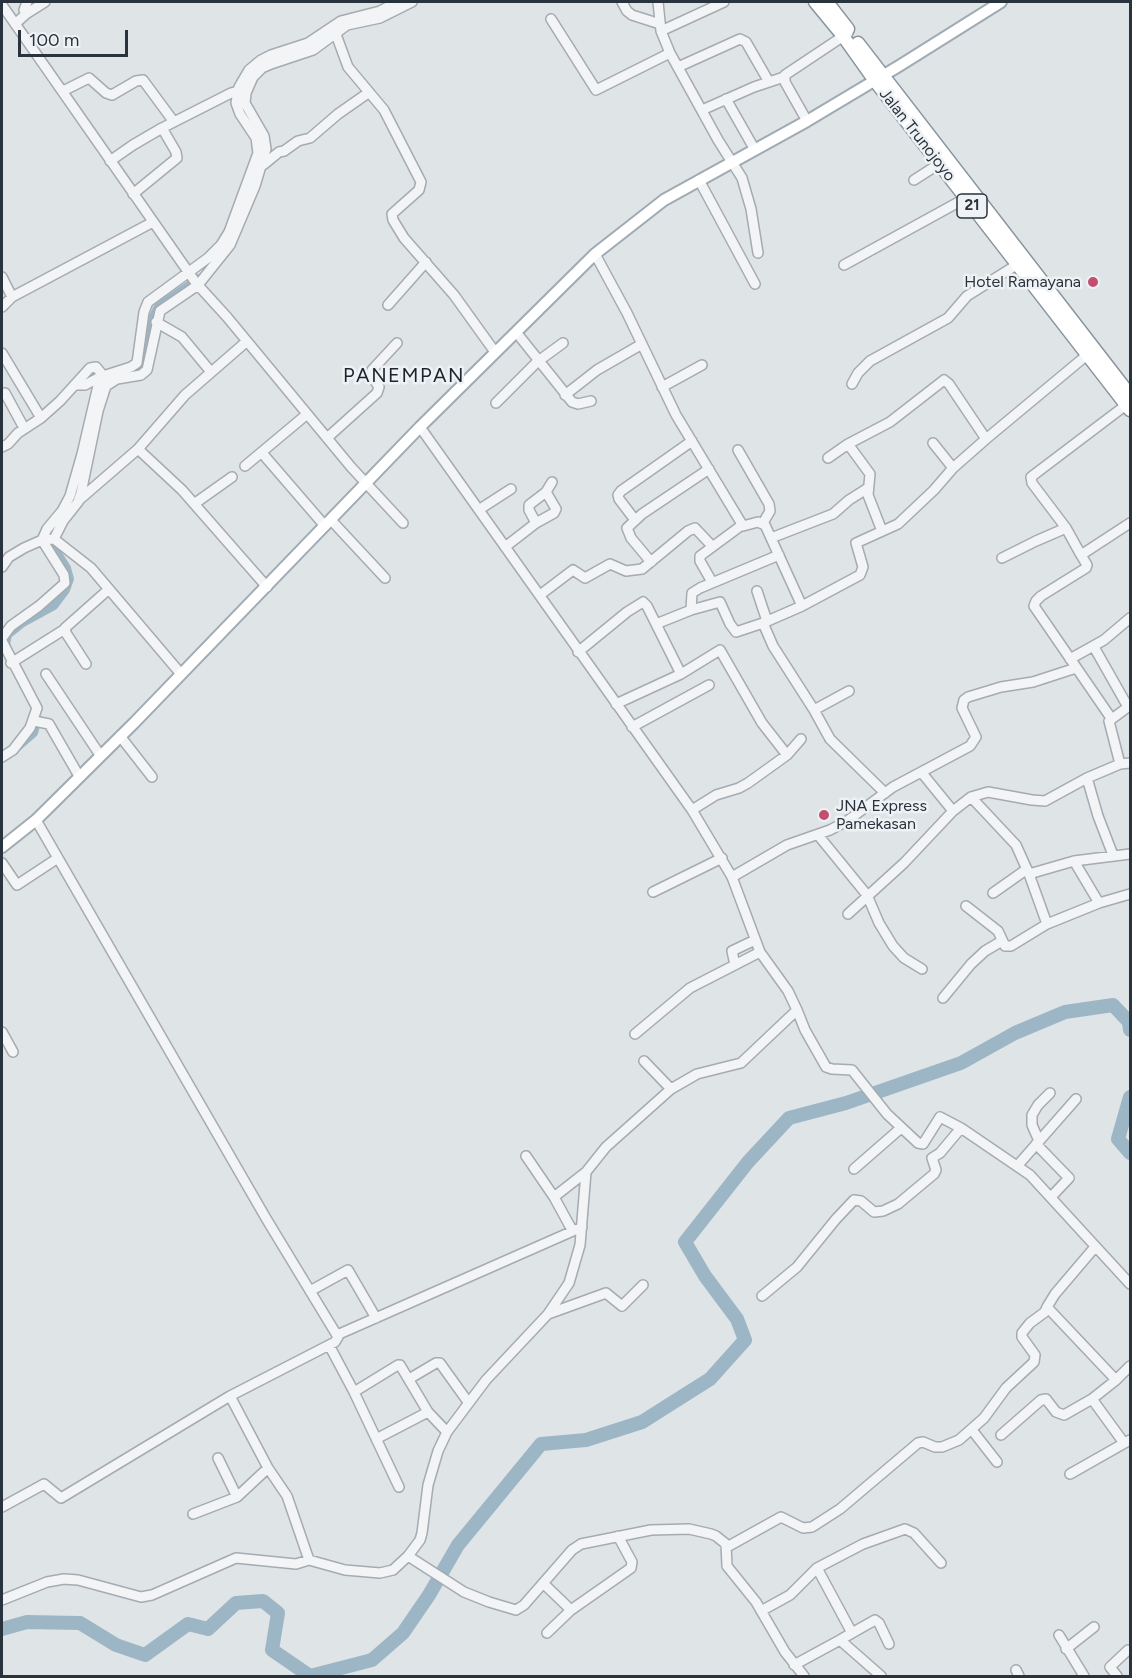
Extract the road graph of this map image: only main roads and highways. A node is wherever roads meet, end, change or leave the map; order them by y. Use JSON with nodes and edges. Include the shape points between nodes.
{"nodes":[{"id":1,"x":815,"y":2,"type":"edge"},
{"id":2,"x":827,"y":2,"type":"edge"},
{"id":3,"x":1001,"y":2,"type":"edge"},
{"id":4,"x":846,"y":34,"type":"junction"},
{"id":5,"x":879,"y":79,"type":"junction"},
{"id":6,"x":1129,"y":404,"type":"edge"},
{"id":7,"x":2,"y":847,"type":"edge"}],
"edges":[{"from":1,"to":4,"type":"highway","name":"Jalan Trunojoyo","number":"21"},
{"from":2,"to":4,"type":"highway","name":"Jalan Trunojoyo","number":"21"},
{"from":3,"to":5,"type":"main road"},
{"from":4,"to":5,"type":"highway","name":"Jalan Trunojoyo","number":"21"},
{"from":5,"to":6,"type":"highway","name":"Jalan Trunojoyo","number":"21"},
{"from":5,"to":6,"type":"highway","name":"Jalan Trunojoyo","number":"21","via":[[939,164]]},
{"from":5,"to":7,"type":"main road","via":[[664,200],[595,254],[420,427],[120,736],[36,820]]}]}
